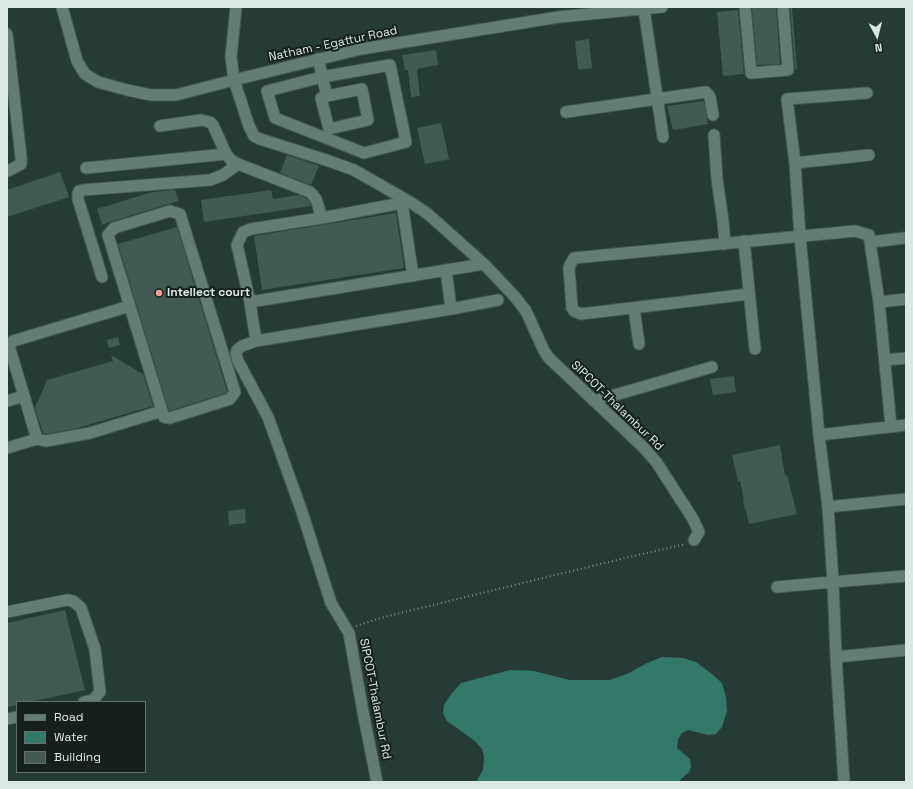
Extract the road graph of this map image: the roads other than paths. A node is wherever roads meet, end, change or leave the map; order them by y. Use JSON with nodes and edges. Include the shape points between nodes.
{"nodes":[{"id":1,"x":62,"y":7,"type":"edge"},
{"id":2,"x":236,"y":7,"type":"edge"},
{"id":3,"x":662,"y":7,"type":"edge"},
{"id":4,"x":745,"y":7,"type":"edge"},
{"id":5,"x":783,"y":7,"type":"edge"},
{"id":6,"x":639,"y":9,"type":"edge"},
{"id":7,"x":7,"y":34,"type":"edge"},
{"id":8,"x":318,"y":59,"type":"junction"},
{"id":9,"x":9,"y":62,"type":"edge"},
{"id":10,"x":322,"y":77,"type":"junction"},
{"id":11,"x":234,"y":80,"type":"junction"},
{"id":12,"x":867,"y":93,"type":"dead end"},
{"id":13,"x":327,"y":96,"type":"junction"},
{"id":14,"x":658,"y":99,"type":"junction"},
{"id":15,"x":566,"y":112,"type":"dead end"},
{"id":16,"x":713,"y":115,"type":"dead end"},
{"id":17,"x":160,"y":126,"type":"dead end"},
{"id":18,"x":714,"y":135,"type":"dead end"},
{"id":19,"x":663,"y":137,"type":"dead end"},
{"id":20,"x":226,"y":154,"type":"junction"},
{"id":21,"x":869,"y":156,"type":"dead end"},
{"id":22,"x":795,"y":163,"type":"junction"},
{"id":23,"x":238,"y":164,"type":"junction"},
{"id":24,"x":86,"y":168,"type":"dead end"},
{"id":25,"x":7,"y":171,"type":"edge"},
{"id":26,"x":322,"y":218,"type":"junction"},
{"id":27,"x":800,"y":236,"type":"junction"},
{"id":28,"x":904,"y":238,"type":"dead end"},
{"id":29,"x":744,"y":241,"type":"junction"},
{"id":30,"x":871,"y":242,"type":"junction"},
{"id":31,"x":725,"y":244,"type":"junction"},
{"id":32,"x":484,"y":264,"type":"junction"},
{"id":33,"x":446,"y":270,"type":"junction"},
{"id":34,"x":413,"y":276,"type":"junction"},
{"id":35,"x":102,"y":277,"type":"dead end"},
{"id":36,"x":749,"y":294,"type":"junction"},
{"id":37,"x":906,"y":299,"type":"edge"},
{"id":38,"x":498,"y":300,"type":"dead end"},
{"id":39,"x":250,"y":302,"type":"junction"},
{"id":40,"x":879,"y":302,"type":"junction"},
{"id":41,"x":130,"y":306,"type":"junction"},
{"id":42,"x":634,"y":308,"type":"junction"},
{"id":43,"x":451,"y":309,"type":"junction"},
{"id":44,"x":256,"y":341,"type":"junction"},
{"id":45,"x":639,"y":344,"type":"dead end"},
{"id":46,"x":755,"y":349,"type":"dead end"},
{"id":47,"x":906,"y":358,"type":"edge"},
{"id":48,"x":885,"y":360,"type":"junction"},
{"id":49,"x":712,"y":367,"type":"dead end"},
{"id":50,"x":24,"y":396,"type":"junction"},
{"id":51,"x":7,"y":401,"type":"edge"},
{"id":52,"x":594,"y":401,"type":"junction"},
{"id":53,"x":162,"y":412,"type":"junction"},
{"id":54,"x":906,"y":425,"type":"edge"},
{"id":55,"x":891,"y":426,"type":"junction"},
{"id":56,"x":819,"y":435,"type":"junction"},
{"id":57,"x":37,"y":439,"type":"junction"},
{"id":58,"x":7,"y":448,"type":"edge"},
{"id":59,"x":906,"y":499,"type":"edge"},
{"id":60,"x":828,"y":507,"type":"junction"},
{"id":61,"x":694,"y":540,"type":"road end"},
{"id":62,"x":906,"y":576,"type":"edge"},
{"id":63,"x":834,"y":582,"type":"junction"},
{"id":64,"x":777,"y":587,"type":"dead end"},
{"id":65,"x":7,"y":612,"type":"edge"},
{"id":66,"x":906,"y":650,"type":"edge"},
{"id":67,"x":836,"y":657,"type":"junction"},
{"id":68,"x":88,"y":701,"type":"edge"},
{"id":69,"x":377,"y":782,"type":"edge"},
{"id":70,"x":844,"y":782,"type":"edge"}],
"edges":[{"from":1,"to":11,"type":"street","name":"Natham - Egattur Road","via":[[77,61],[86,74],[98,82],[150,94],[176,95]]},
{"from":2,"to":11,"type":"street","name":"SIPCOT-Thalambur Rd","via":[[231,57]]},
{"from":3,"to":6,"type":"street","name":"Natham - Egattur Road"},
{"from":4,"to":5,"type":"street","via":[[751,73],[788,70]]},
{"from":6,"to":8,"type":"street","name":"Natham - Egattur Road","via":[[559,17],[361,49]]},
{"from":6,"to":14,"type":"street"},
{"from":7,"to":9,"type":"street"},
{"from":8,"to":10,"type":"street"},
{"from":8,"to":11,"type":"street","name":"Natham - Egattur Road"},
{"from":9,"to":25,"type":"street","via":[[21,164]]},
{"from":10,"to":10,"type":"street","via":[[267,91],[275,118],[364,153],[406,142],[390,65]]},
{"from":10,"to":13,"type":"street"},
{"from":11,"to":32,"type":"street","name":"SIPCOT-Thalambur Rd","via":[[254,136],[354,170],[428,214]]},
{"from":12,"to":22,"type":"street","via":[[787,99]]},
{"from":13,"to":13,"type":"street","via":[[362,89],[368,120],[328,129],[322,98]]},
{"from":14,"to":15,"type":"street"},
{"from":14,"to":16,"type":"street","via":[[706,92],[710,97]]},
{"from":14,"to":19,"type":"street"},
{"from":17,"to":20,"type":"street","via":[[201,120],[210,122]]},
{"from":18,"to":31,"type":"street"},
{"from":20,"to":23,"type":"street"},
{"from":20,"to":24,"type":"street"},
{"from":21,"to":22,"type":"street"},
{"from":22,"to":27,"type":"street"},
{"from":23,"to":26,"type":"street","via":[[310,192],[316,199]]},
{"from":23,"to":35,"type":"street","via":[[223,175],[210,180],[79,191],[78,199]]},
{"from":26,"to":34,"type":"street","via":[[402,203]]},
{"from":26,"to":39,"type":"street","via":[[243,232],[237,245]]},
{"from":27,"to":29,"type":"street"},
{"from":27,"to":30,"type":"street","via":[[855,231],[869,235]]},
{"from":27,"to":56,"type":"street"},
{"from":28,"to":30,"type":"street"},
{"from":29,"to":31,"type":"street"},
{"from":29,"to":36,"type":"street"},
{"from":30,"to":40,"type":"street"},
{"from":31,"to":42,"type":"street","via":[[574,258],[570,263],[571,301],[574,311],[581,314]]},
{"from":32,"to":33,"type":"street"},
{"from":32,"to":52,"type":"street","name":"SIPCOT-Thalambur Rd","via":[[526,310],[549,358]]},
{"from":33,"to":34,"type":"street"},
{"from":33,"to":43,"type":"street"},
{"from":34,"to":39,"type":"street"},
{"from":36,"to":42,"type":"street"},
{"from":36,"to":46,"type":"street"},
{"from":37,"to":40,"type":"street"},
{"from":38,"to":43,"type":"street"},
{"from":39,"to":44,"type":"street"},
{"from":40,"to":48,"type":"street"},
{"from":41,"to":50,"type":"street","via":[[13,341],[9,346]]},
{"from":41,"to":53,"type":"street"},
{"from":41,"to":53,"type":"street","via":[[108,235],[114,228],[170,211],[180,214],[235,392],[230,399],[170,418],[164,417]]},
{"from":42,"to":45,"type":"street"},
{"from":43,"to":44,"type":"street"},
{"from":44,"to":69,"type":"street","name":"SIPCOT-Thalambur Rd","via":[[242,346],[236,354],[268,417],[331,603],[349,633]]},
{"from":47,"to":48,"type":"street"},
{"from":48,"to":55,"type":"street"},
{"from":49,"to":52,"type":"street"},
{"from":50,"to":51,"type":"street"},
{"from":50,"to":57,"type":"street"},
{"from":52,"to":61,"type":"street","name":"SIPCOT-Thalambur Rd","via":[[657,463],[693,519],[699,532]]},
{"from":53,"to":57,"type":"street","via":[[90,433],[46,441]]},
{"from":54,"to":55,"type":"street"},
{"from":55,"to":56,"type":"street"},
{"from":56,"to":60,"type":"street"},
{"from":57,"to":58,"type":"street"},
{"from":59,"to":60,"type":"street"},
{"from":60,"to":63,"type":"street"},
{"from":62,"to":63,"type":"street"},
{"from":63,"to":64,"type":"street"},
{"from":63,"to":67,"type":"street"},
{"from":65,"to":68,"type":"street","via":[[67,600],[73,601],[81,608],[95,649],[100,692]]},
{"from":66,"to":67,"type":"street"},
{"from":67,"to":70,"type":"street"}]}
